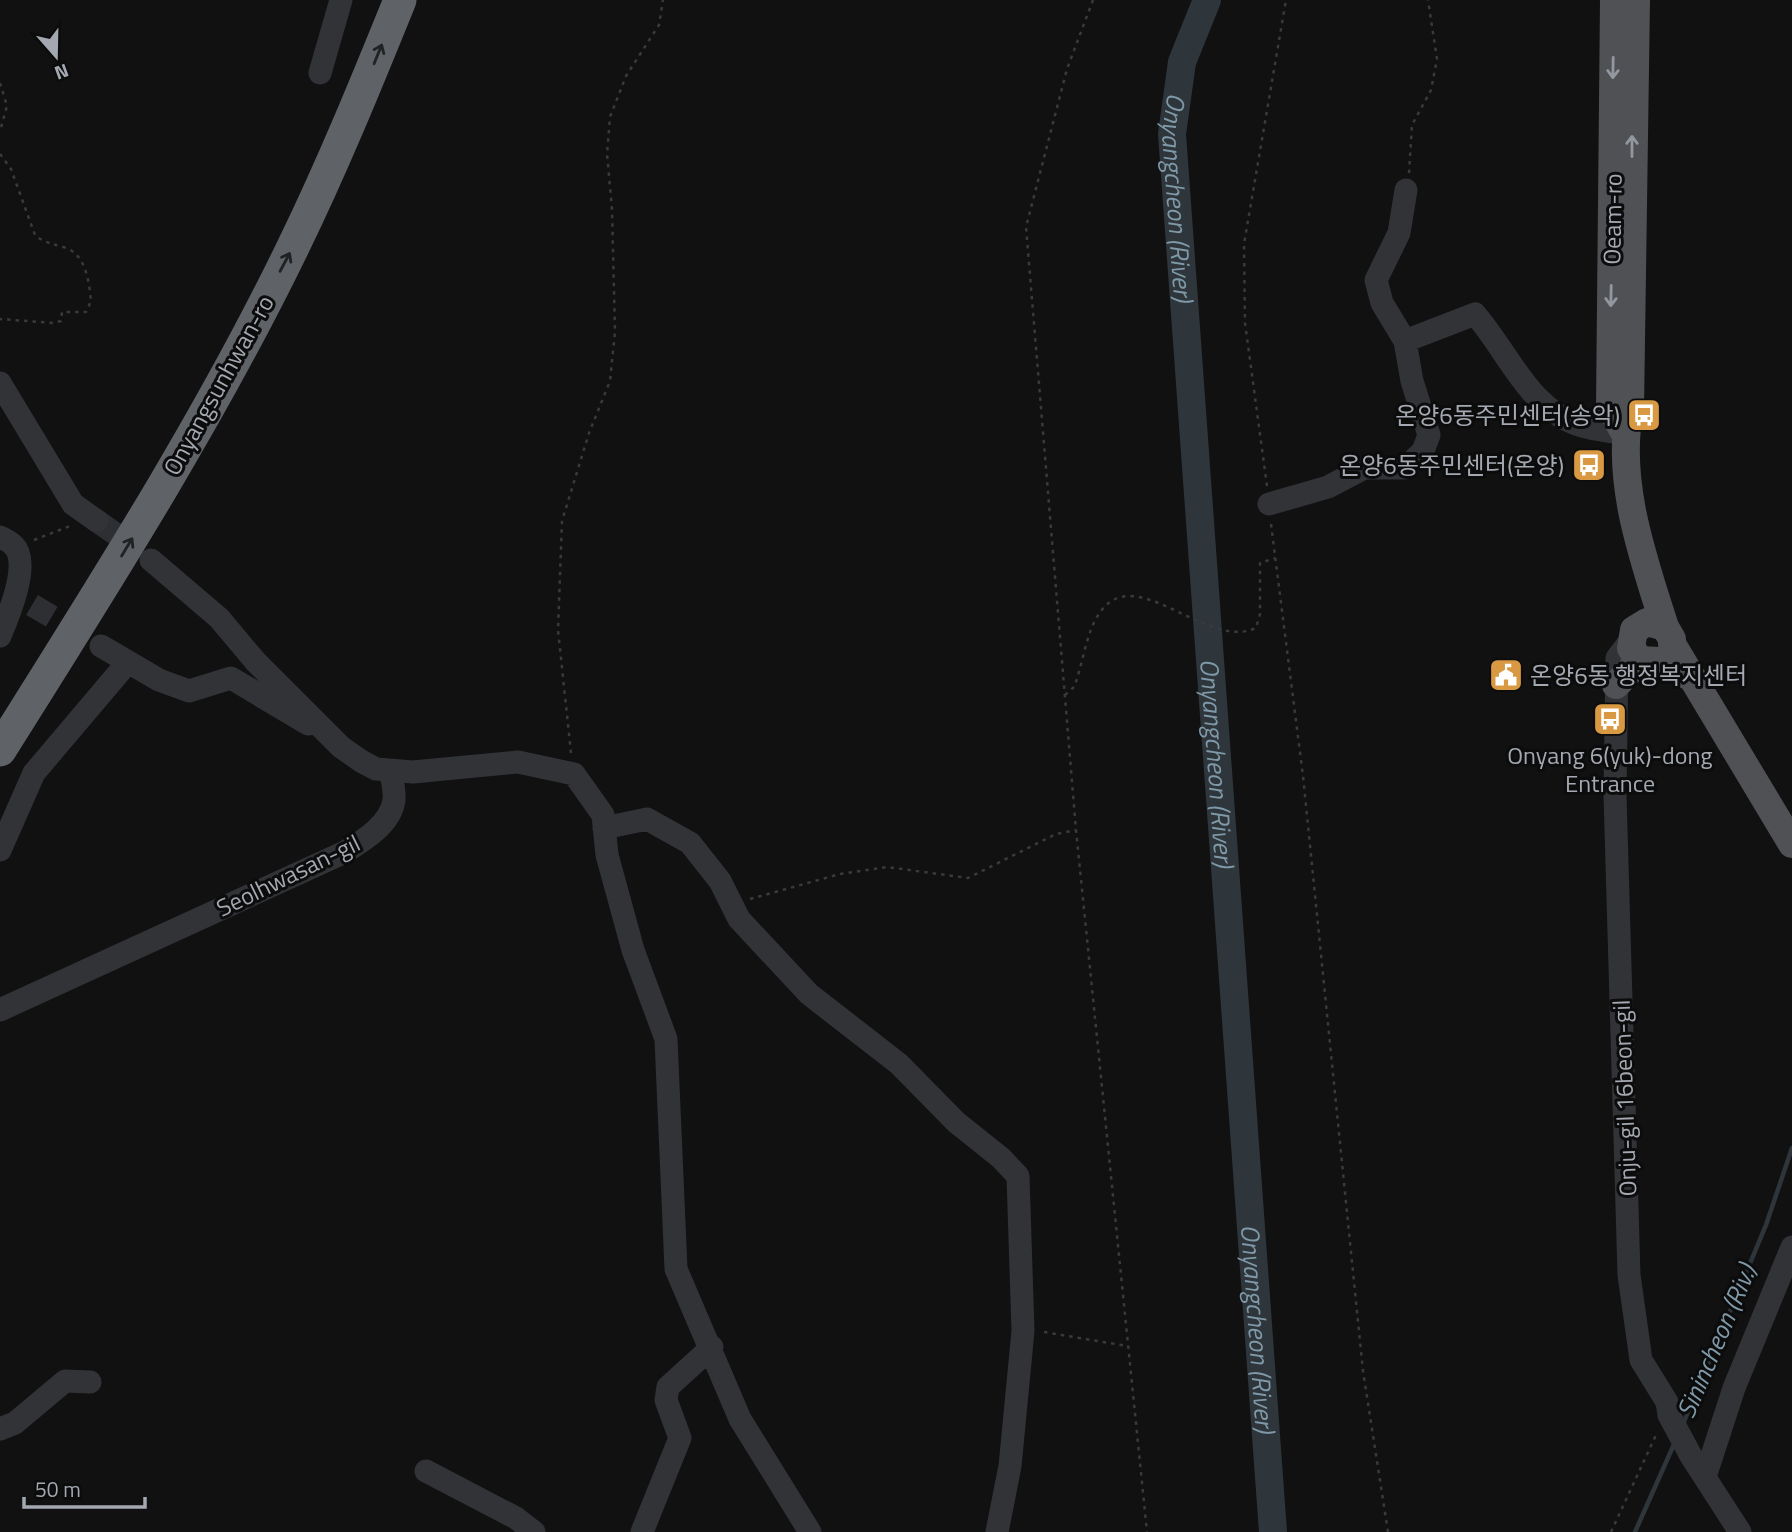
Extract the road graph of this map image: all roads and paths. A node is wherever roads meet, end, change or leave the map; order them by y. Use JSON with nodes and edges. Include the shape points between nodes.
{"nodes":[{"id":1,"x":341,"y":0,"type":"edge"},
{"id":2,"x":376,"y":0,"type":"edge"},
{"id":3,"x":400,"y":0,"type":"edge"},
{"id":4,"x":663,"y":0,"type":"edge"},
{"id":5,"x":1093,"y":0,"type":"edge"},
{"id":6,"x":1286,"y":0,"type":"edge"},
{"id":7,"x":1429,"y":0,"type":"edge"},
{"id":8,"x":1614,"y":0,"type":"edge"},
{"id":9,"x":1636,"y":0,"type":"edge"},
{"id":10,"x":320,"y":73,"type":"dead end"},
{"id":11,"x":0,"y":83,"type":"edge"},
{"id":12,"x":0,"y":131,"type":"edge"},
{"id":13,"x":0,"y":154,"type":"edge"},
{"id":14,"x":1406,"y":190,"type":"joint"},
{"id":15,"x":0,"y":319,"type":"edge"},
{"id":16,"x":1405,"y":341,"type":"junction"},
{"id":17,"x":0,"y":383,"type":"edge"},
{"id":18,"x":1625,"y":434,"type":"junction"},
{"id":19,"x":1269,"y":504,"type":"junction"},
{"id":20,"x":93,"y":517,"type":"joint"},
{"id":21,"x":0,"y":537,"type":"edge"},
{"id":22,"x":18,"y":553,"type":"junction"},
{"id":23,"x":1275,"y":558,"type":"junction"},
{"id":24,"x":151,"y":559,"type":"tunnel mouth"},
{"id":25,"x":0,"y":636,"type":"edge"},
{"id":26,"x":1650,"y":644,"type":"junction"},
{"id":27,"x":101,"y":646,"type":"tunnel mouth"},
{"id":28,"x":128,"y":662,"type":"junction"},
{"id":29,"x":1616,"y":685,"type":"joint"},
{"id":30,"x":1065,"y":695,"type":"junction"},
{"id":31,"x":0,"y":709,"type":"edge"},
{"id":32,"x":327,"y":733,"type":"junction"},
{"id":33,"x":0,"y":750,"type":"edge"},
{"id":34,"x":391,"y":772,"type":"junction"},
{"id":35,"x":574,"y":774,"type":"junction"},
{"id":36,"x":604,"y":828,"type":"junction"},
{"id":37,"x":1076,"y":830,"type":"junction"},
{"id":38,"x":1792,"y":844,"type":"edge"},
{"id":39,"x":0,"y":850,"type":"edge"},
{"id":40,"x":729,"y":900,"type":"junction"},
{"id":41,"x":0,"y":1010,"type":"edge"},
{"id":42,"x":1792,"y":1247,"type":"edge"},
{"id":43,"x":1023,"y":1331,"type":"junction"},
{"id":44,"x":1128,"y":1346,"type":"junction"},
{"id":45,"x":710,"y":1348,"type":"junction"},
{"id":46,"x":90,"y":1382,"type":"dead end"},
{"id":47,"x":1668,"y":1409,"type":"junction"},
{"id":48,"x":0,"y":1429,"type":"edge"},
{"id":49,"x":426,"y":1471,"type":"dead end"},
{"id":50,"x":1704,"y":1477,"type":"junction"},
{"id":51,"x":534,"y":1532,"type":"edge"},
{"id":52,"x":642,"y":1532,"type":"edge"},
{"id":53,"x":810,"y":1532,"type":"edge"},
{"id":54,"x":997,"y":1532,"type":"edge"},
{"id":55,"x":1146,"y":1532,"type":"edge"},
{"id":56,"x":1388,"y":1532,"type":"edge"},
{"id":57,"x":1611,"y":1532,"type":"edge"},
{"id":58,"x":1740,"y":1532,"type":"edge"}],
"edges":[{"from":1,"to":10,"type":"street"},
{"from":2,"to":31,"type":"highway","name":"Onyangsunhwan-ro","via":[[270,241],[204,366],[123,511]]},
{"from":33,"to":3,"type":"highway","name":"Onyangsunhwan-ro","one_way":true,"via":[[142,523],[218,387],[292,248]]},
{"from":4,"to":35,"type":"path","via":[[659,26],[626,76],[610,117],[607,154],[615,332],[610,381],[562,521],[558,630]]},
{"from":5,"to":30,"type":"path","via":[[1067,69],[1026,227]]},
{"from":6,"to":19,"type":"path","via":[[1244,244],[1245,323]]},
{"from":7,"to":14,"type":"path","via":[[1437,59],[1431,90],[1412,125]]},
{"from":8,"to":18,"type":"main road","name":"Oeam-ro","one_way":true,"via":[[1610,407]]},
{"from":18,"to":9,"type":"main road","name":"Oeam-ro","one_way":true,"via":[[1630,408]]},
{"from":11,"to":12,"type":"path","via":[[7,106]]},
{"from":13,"to":15,"type":"path","via":[[11,169],[35,235],[70,249],[82,262],[91,301],[86,312],[62,312],[61,321],[53,323]]},
{"from":14,"to":16,"type":"street","via":[[1399,233],[1376,280],[1382,303]]},
{"from":16,"to":18,"type":"street","via":[[1475,314],[1531,394],[1551,411],[1581,426]]},
{"from":16,"to":19,"type":"street","via":[[1429,435],[1423,451],[1405,468],[1364,468],[1328,487]]},
{"from":17,"to":20,"type":"street","via":[[74,504]]},
{"from":18,"to":26,"type":"main road","name":"Oeam-ro"},
{"from":19,"to":23,"type":"path"},
{"from":20,"to":22,"type":"path","via":[[36,538]]},
{"from":21,"to":22,"type":"street"},
{"from":22,"to":25,"type":"street","via":[[24,599]]},
{"from":23,"to":30,"type":"path","via":[[1260,563],[1256,628],[1237,634],[1219,631],[1164,603],[1137,597],[1114,599],[1100,611],[1074,688]]},
{"from":23,"to":56,"type":"path","via":[[1303,776],[1363,1371]]},
{"from":24,"to":32,"type":"street","via":[[219,618]]},
{"from":26,"to":29,"type":"main road"},
{"from":26,"to":38,"type":"main road","via":[[1692,678]]},
{"from":27,"to":28,"type":"street"},
{"from":28,"to":32,"type":"street","via":[[189,691],[231,678],[297,720]]},
{"from":28,"to":39,"type":"street","via":[[34,773]]},
{"from":29,"to":47,"type":"street","name":"Onju-gil 16beon-gil","via":[[1629,1275],[1640,1360]]},
{"from":30,"to":37,"type":"path"},
{"from":32,"to":34,"type":"street","via":[[361,761]]},
{"from":34,"to":35,"type":"street","via":[[518,762]]},
{"from":34,"to":41,"type":"street","name":"Seolhwasan-gil","via":[[394,801],[369,838]]},
{"from":35,"to":36,"type":"street","via":[[603,815]]},
{"from":36,"to":40,"type":"street","via":[[646,819],[690,843]]},
{"from":36,"to":45,"type":"street","via":[[633,950],[666,1039],[676,1269]]},
{"from":37,"to":40,"type":"path","via":[[1056,834],[968,878],[887,867],[840,873],[756,898]]},
{"from":37,"to":44,"type":"path"},
{"from":40,"to":43,"type":"street","via":[[739,919],[809,994],[899,1065],[1018,1176]]},
{"from":42,"to":50,"type":"street","via":[[1734,1388]]},
{"from":43,"to":44,"type":"path"},
{"from":43,"to":54,"type":"street","via":[[1010,1466]]},
{"from":44,"to":55,"type":"path"},
{"from":45,"to":52,"type":"street","via":[[668,1387],[666,1400],[680,1438]]},
{"from":45,"to":53,"type":"street","via":[[740,1419]]},
{"from":46,"to":48,"type":"street","via":[[65,1381],[15,1423]]},
{"from":47,"to":50,"type":"street","name":"Onju-gil 16beon-gil"},
{"from":47,"to":57,"type":"path"},
{"from":49,"to":51,"type":"street"},
{"from":50,"to":58,"type":"street","name":"Onju-gil 16beon-gil"}]}
